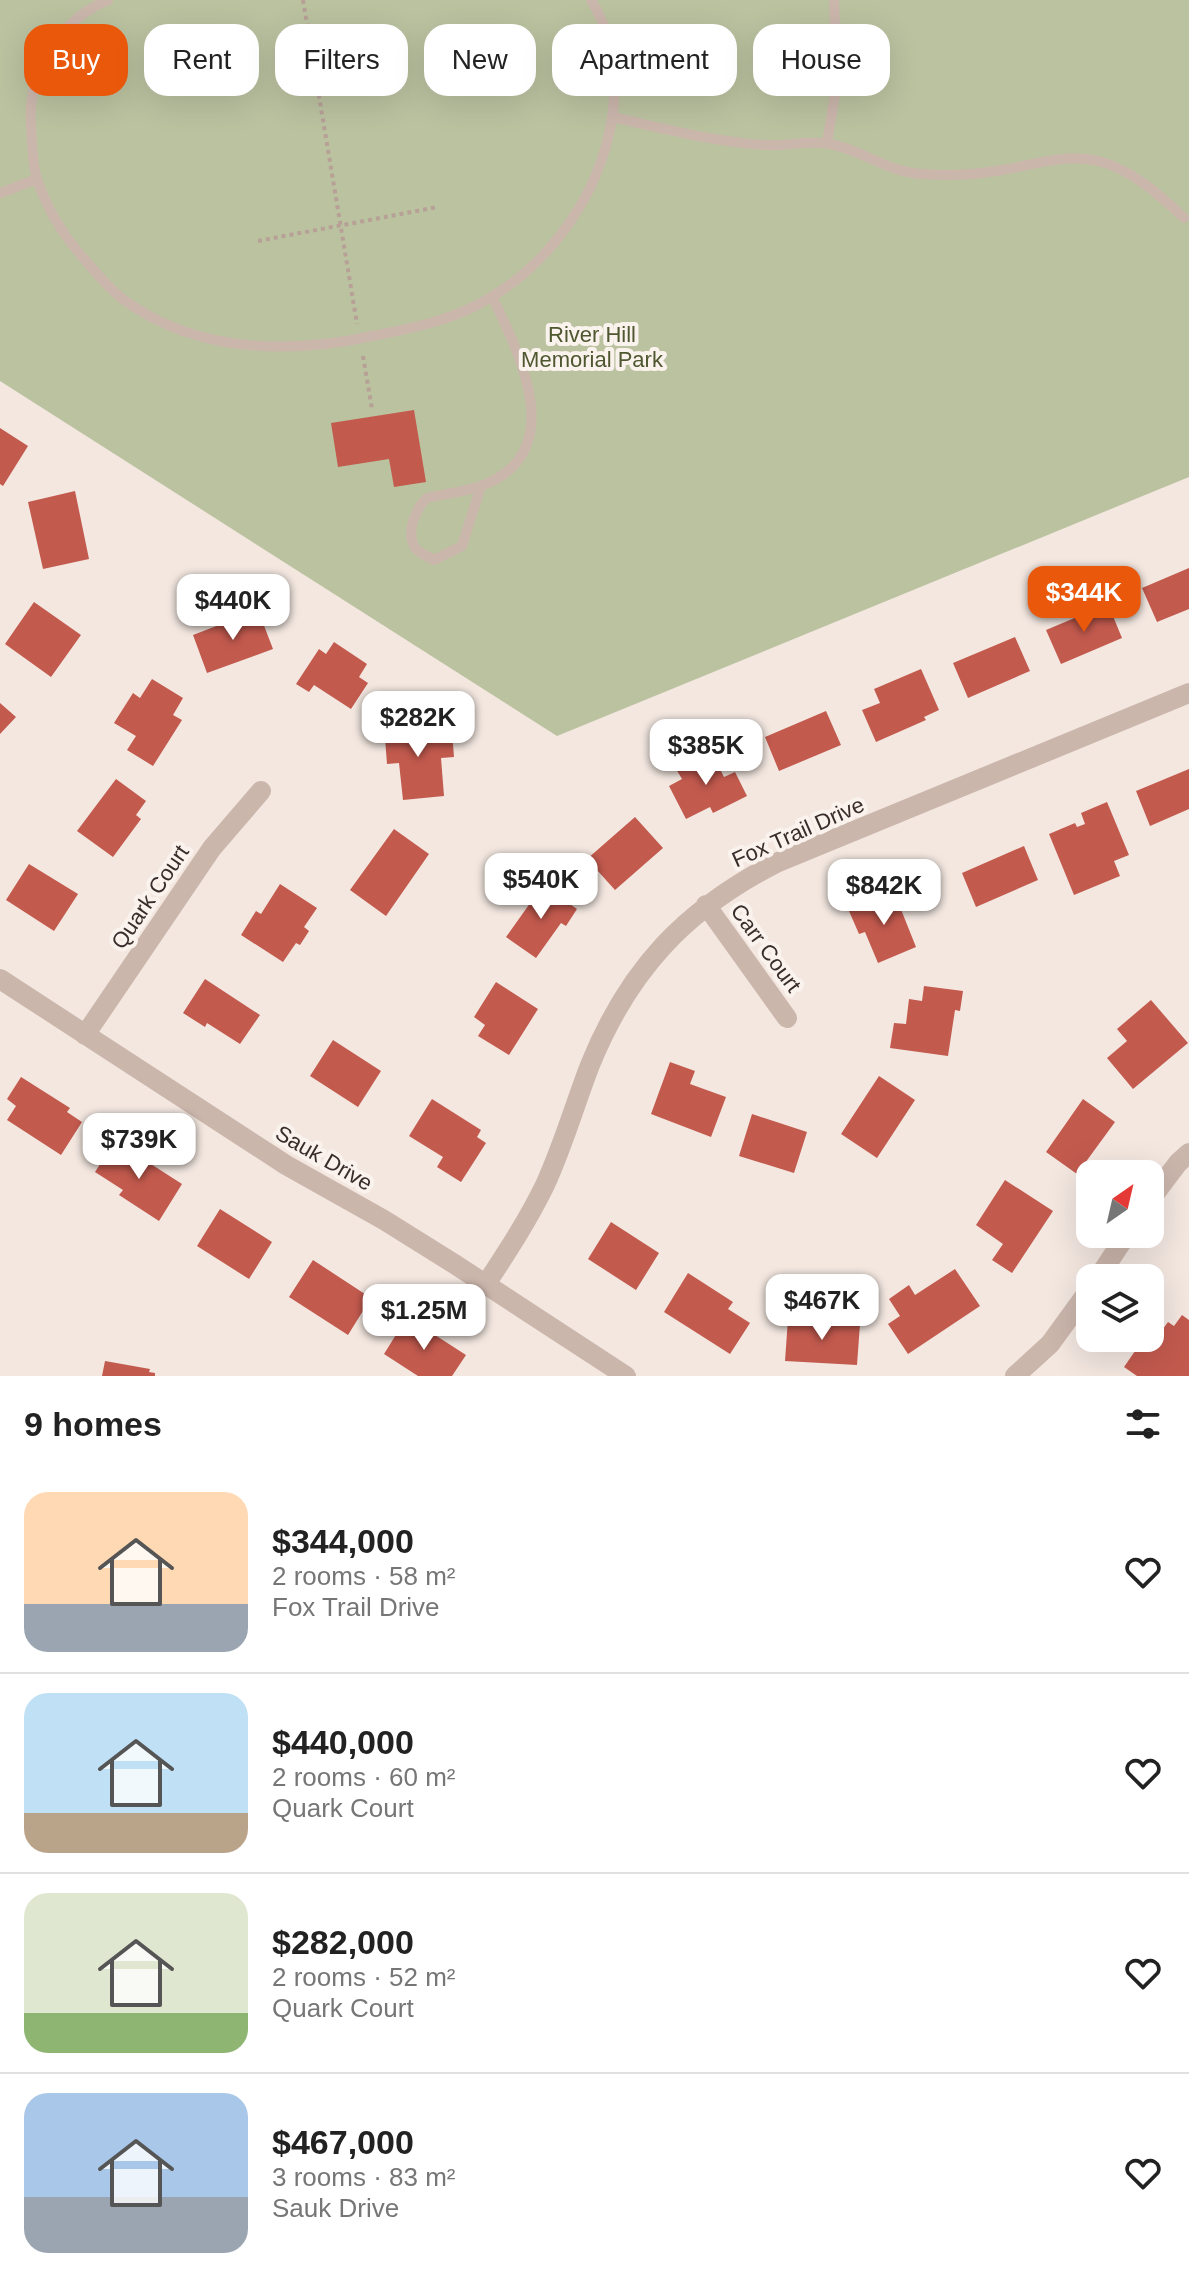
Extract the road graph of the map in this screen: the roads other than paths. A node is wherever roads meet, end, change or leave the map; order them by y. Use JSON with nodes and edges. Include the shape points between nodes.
{"nodes":[{"id":1,"x":108,"y":0,"type":"edge"},
{"id":2,"x":591,"y":0,"type":"edge"},
{"id":3,"x":834,"y":0,"type":"edge"},
{"id":4,"x":612,"y":117,"type":"junction"},
{"id":5,"x":827,"y":143,"type":"junction"},
{"id":6,"x":37,"y":179,"type":"junction"},
{"id":7,"x":0,"y":193,"type":"edge"},
{"id":8,"x":1184,"y":218,"type":"dead end"},
{"id":9,"x":492,"y":296,"type":"junction"},
{"id":10,"x":481,"y":486,"type":"junction"},
{"id":11,"x":1189,"y":693,"type":"edge"},
{"id":12,"x":261,"y":791,"type":"dead end"},
{"id":13,"x":706,"y":905,"type":"junction"},
{"id":14,"x":0,"y":979,"type":"edge"},
{"id":15,"x":787,"y":1018,"type":"dead end"},
{"id":16,"x":85,"y":1035,"type":"junction"},
{"id":17,"x":1189,"y":1153,"type":"edge"},
{"id":18,"x":1164,"y":1181,"type":"edge"},
{"id":19,"x":486,"y":1284,"type":"junction"},
{"id":20,"x":1076,"y":1310,"type":"edge"},
{"id":21,"x":626,"y":1376,"type":"edge"},
{"id":22,"x":1015,"y":1376,"type":"edge"}],
"edges":[{"from":1,"to":6,"type":"lane","via":[[73,22],[40,67],[30,118]]},
{"from":2,"to":4,"type":"lane","via":[[606,28],[612,55]]},
{"from":3,"to":5,"type":"lane","via":[[837,82]]},
{"from":4,"to":5,"type":"lane","via":[[739,142]]},
{"from":4,"to":9,"type":"lane","via":[[601,160],[576,212],[536,264]]},
{"from":5,"to":8,"type":"lane","via":[[917,174],[977,174],[1058,159],[1091,159],[1124,171]]},
{"from":6,"to":7,"type":"lane"},
{"from":6,"to":9,"type":"lane","via":[[59,226],[121,298],[199,336],[258,347],[360,339],[436,321]]},
{"from":9,"to":10,"type":"lane","via":[[533,409],[528,444],[518,462]]},
{"from":10,"to":10,"type":"lane","via":[[420,504],[413,522],[416,549],[434,560],[462,546]]},
{"from":11,"to":13,"type":"street","name":"Fox Trail Drive","via":[[776,863]]},
{"from":12,"to":16,"type":"street","name":"Quark Court","via":[[212,848]]},
{"from":13,"to":15,"type":"street","name":"Carr Court"},
{"from":13,"to":19,"type":"street","name":"Fox Trail Drive","via":[[659,949],[620,1002],[546,1183]]},
{"from":14,"to":16,"type":"street","name":"Sauk Drive"},
{"from":16,"to":19,"type":"street","name":"Sauk Drive","via":[[286,1165]]},
{"from":17,"to":18,"type":"street"},
{"from":19,"to":21,"type":"street","name":"Sauk Drive"},
{"from":20,"to":22,"type":"street"}]}
